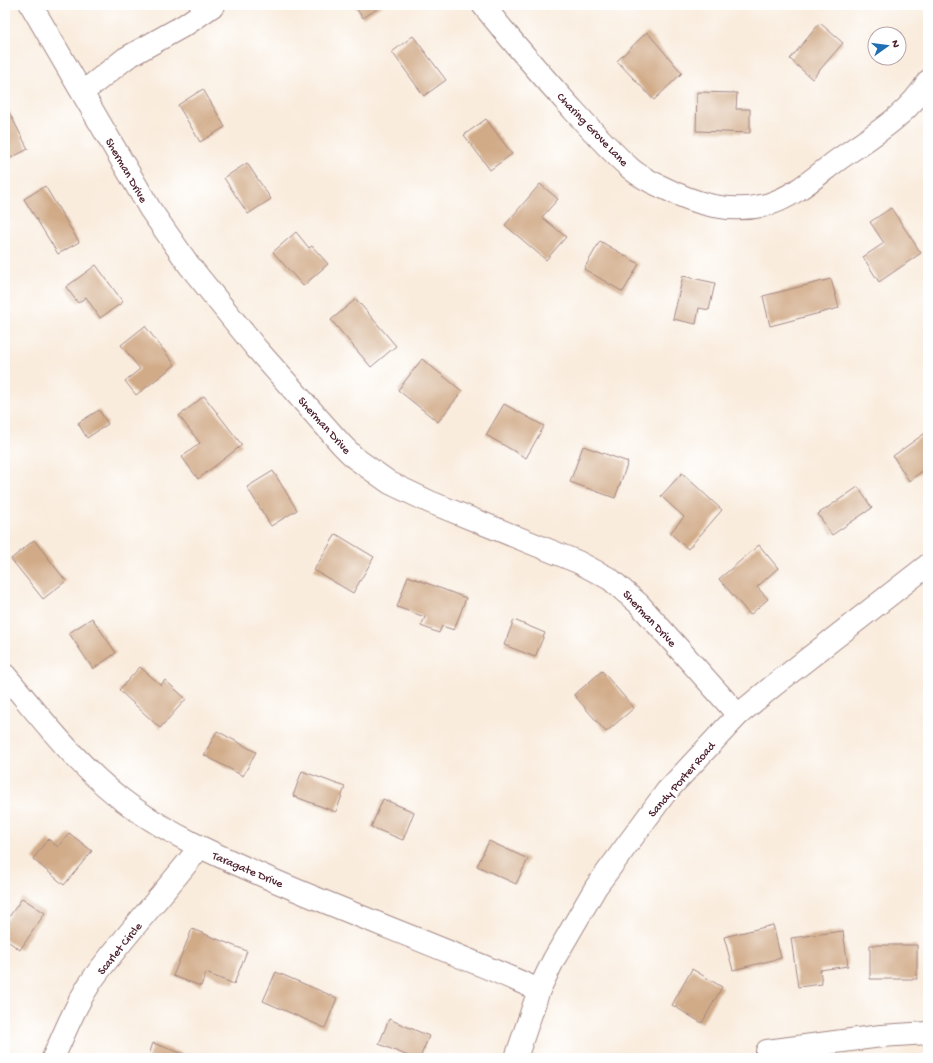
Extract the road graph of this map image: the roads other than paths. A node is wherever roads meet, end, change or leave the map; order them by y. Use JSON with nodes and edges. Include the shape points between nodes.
{"nodes":[{"id":1,"x":30,"y":5,"type":"edge"},
{"id":2,"x":214,"y":5,"type":"edge"},
{"id":3,"x":482,"y":5,"type":"edge"},
{"id":4,"x":928,"y":81,"type":"edge"},
{"id":5,"x":83,"y":92,"type":"junction"},
{"id":6,"x":928,"y":565,"type":"edge"},
{"id":7,"x":5,"y":675,"type":"edge"},
{"id":8,"x":738,"y":715,"type":"junction"},
{"id":9,"x":199,"y":848,"type":"junction"},
{"id":10,"x":539,"y":990,"type":"junction"},
{"id":11,"x":928,"y":1033,"type":"edge"},
{"id":12,"x":767,"y":1052,"type":"dead end"},
{"id":13,"x":53,"y":1058,"type":"edge"},
{"id":14,"x":516,"y":1058,"type":"edge"}],
"edges":[{"from":1,"to":5,"type":"street","name":"Sherman Drive"},
{"from":2,"to":5,"type":"street","via":[[185,25],[126,58]]},
{"from":3,"to":4,"type":"street","name":"Charing Grove Lane","via":[[565,101],[632,170],[680,196],[717,208],[740,209],[767,205],[788,197],[886,125],[904,110]]},
{"from":5,"to":8,"type":"street","name":"Sherman Drive","via":[[150,209],[189,265],[256,348],[355,458],[376,474],[404,489],[578,562],[610,579],[640,604]]},
{"from":6,"to":8,"type":"street","name":"Sandy Porter Road"},
{"from":7,"to":9,"type":"street","name":"Taragate Drive","via":[[93,775],[131,806],[169,832]]},
{"from":8,"to":10,"type":"street","name":"Sandy Porter Road","via":[[666,792],[632,837],[596,887]]},
{"from":9,"to":10,"type":"street","name":"Taragate Drive"},
{"from":9,"to":13,"type":"street","name":"Scarlet Circle","via":[[95,977],[79,1002]]},
{"from":10,"to":14,"type":"street","name":"Sandy Porter Road"},
{"from":11,"to":12,"type":"street","via":[[881,1036]]}]}
